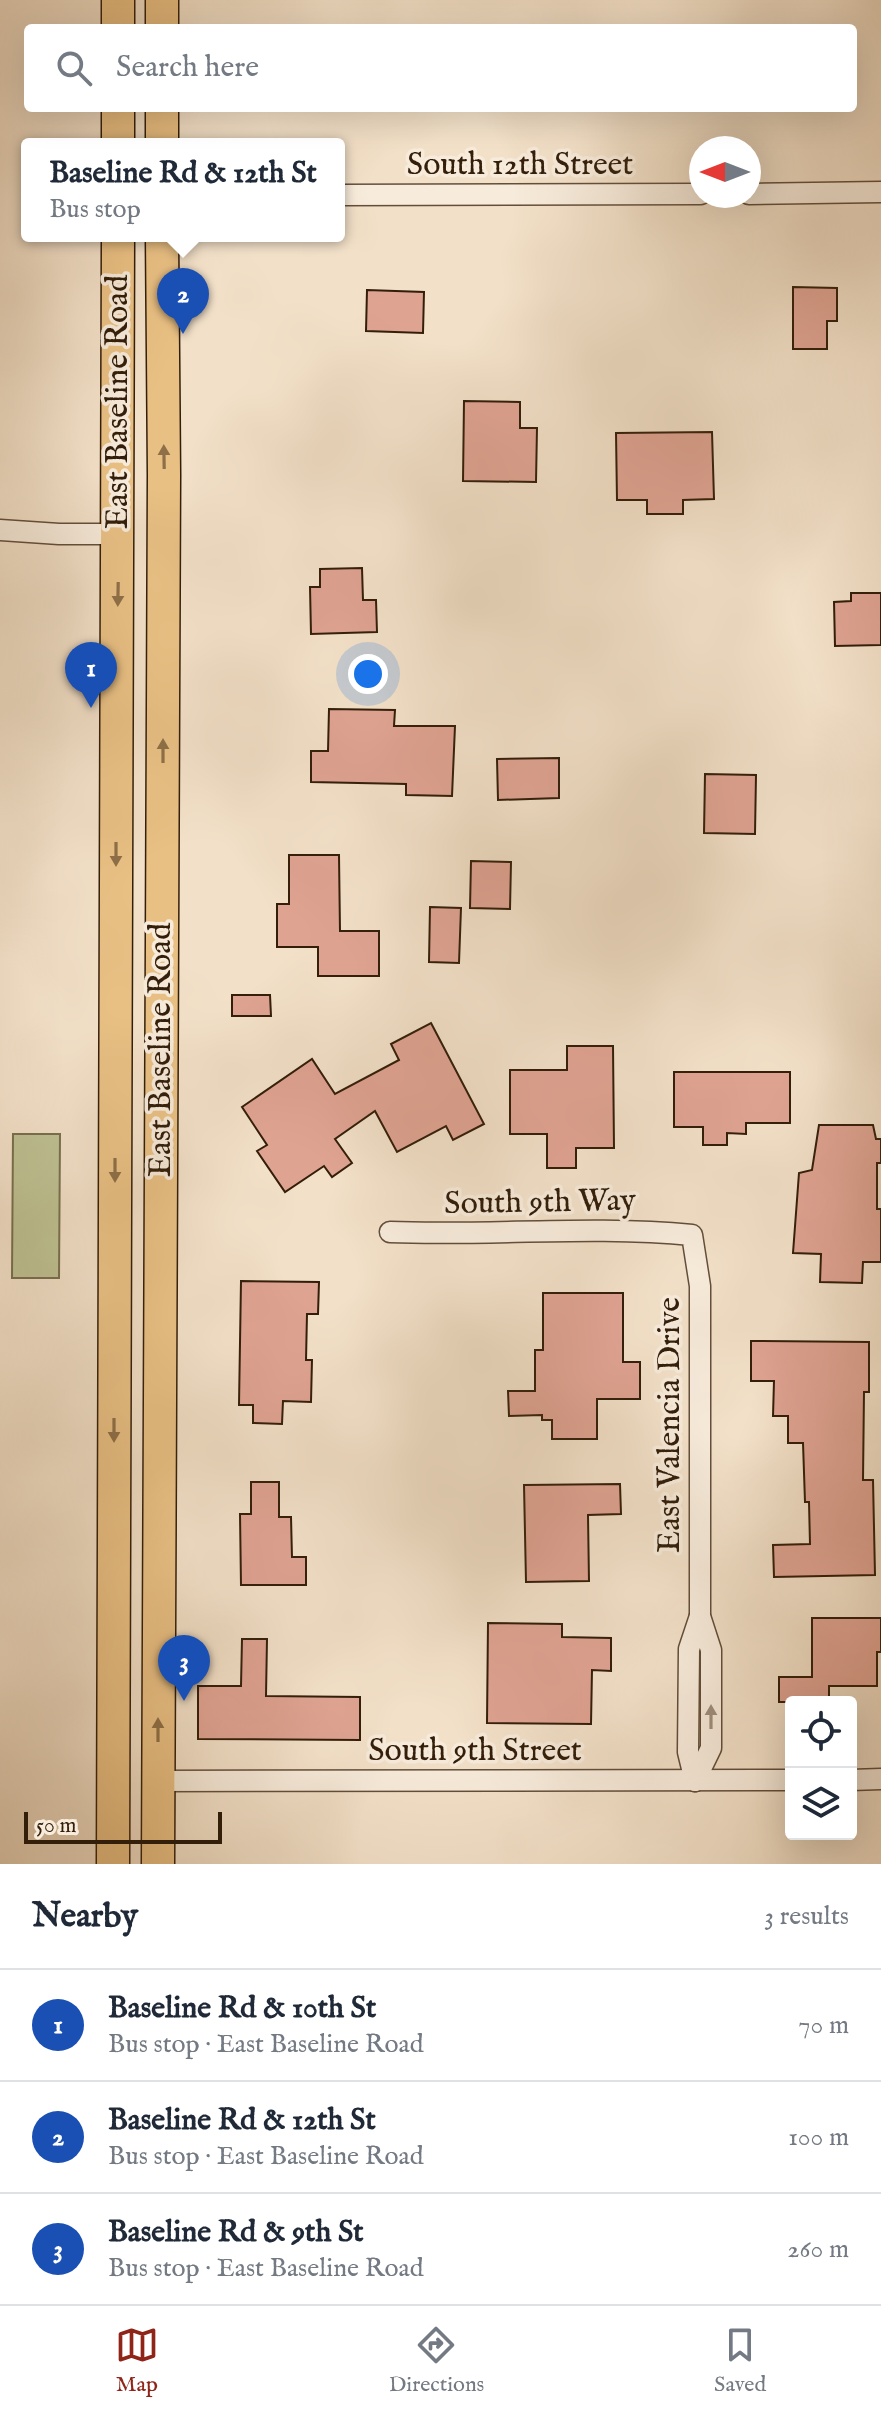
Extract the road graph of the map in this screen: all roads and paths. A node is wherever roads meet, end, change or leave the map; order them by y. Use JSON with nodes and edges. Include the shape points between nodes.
{"nodes":[{"id":1,"x":118,"y":0,"type":"edge"},
{"id":2,"x":162,"y":0,"type":"edge"},
{"id":3,"x":118,"y":24,"type":"edge"},
{"id":4,"x":162,"y":24,"type":"edge"},
{"id":5,"x":118,"y":112,"type":"edge"},
{"id":6,"x":162,"y":112,"type":"edge"},
{"id":7,"x":118,"y":138,"type":"edge"},
{"id":8,"x":162,"y":138,"type":"edge"},
{"id":9,"x":881,"y":192,"type":"edge"},
{"id":10,"x":689,"y":194,"type":"edge"},
{"id":11,"x":761,"y":194,"type":"edge"},
{"id":12,"x":345,"y":195,"type":"edge"},
{"id":13,"x":118,"y":242,"type":"edge"},
{"id":14,"x":162,"y":242,"type":"edge"},
{"id":15,"x":0,"y":530,"type":"edge"},
{"id":16,"x":119,"y":534,"type":"junction"},
{"id":17,"x":164,"y":535,"type":"junction"},
{"id":18,"x":116,"y":1109,"type":"junction"},
{"id":19,"x":161,"y":1109,"type":"junction"},
{"id":20,"x":390,"y":1232,"type":"dead end"},
{"id":21,"x":692,"y":1235,"type":"joint"},
{"id":22,"x":881,"y":1779,"type":"edge"},
{"id":23,"x":113,"y":1780,"type":"junction"},
{"id":24,"x":785,"y":1780,"type":"edge"},
{"id":25,"x":857,"y":1780,"type":"edge"},
{"id":26,"x":158,"y":1781,"type":"junction"},
{"id":27,"x":695,"y":1781,"type":"junction"},
{"id":28,"x":113,"y":1864,"type":"edge"},
{"id":29,"x":158,"y":1864,"type":"edge"}],
"edges":[{"from":1,"to":3,"type":"main road"},
{"from":2,"to":4,"type":"main road"},
{"from":5,"to":7,"type":"main road"},
{"from":6,"to":8,"type":"main road"},
{"from":9,"to":11,"type":"street"},
{"from":10,"to":12,"type":"street","name":"South 12th Street"},
{"from":13,"to":16,"type":"main road","name":"East Baseline Road"},
{"from":17,"to":14,"type":"main road","name":"East Baseline Road","one_way":true},
{"from":15,"to":16,"type":"street"},
{"from":16,"to":17,"type":"main road"},
{"from":16,"to":18,"type":"main road","name":"East Baseline Road","one_way":true},
{"from":19,"to":17,"type":"main road","name":"East Baseline Road","one_way":true},
{"from":18,"to":19,"type":"main road"},
{"from":18,"to":23,"type":"main road","name":"East Baseline Road","one_way":true},
{"from":26,"to":19,"type":"main road","name":"East Baseline Road","one_way":true},
{"from":20,"to":21,"type":"street","name":"South 9th Way"},
{"from":21,"to":27,"type":"street","name":"East Valencia Drive","via":[[700,1286],[700,1616],[711,1650],[711,1748]]},
{"from":22,"to":25,"type":"street"},
{"from":23,"to":26,"type":"main road"},
{"from":23,"to":28,"type":"main road","name":"East Baseline Road"},
{"from":24,"to":27,"type":"street","name":"South 9th Street"},
{"from":26,"to":27,"type":"street","name":"South 9th Street"},
{"from":26,"to":29,"type":"main road","name":"East Baseline Road"}]}
